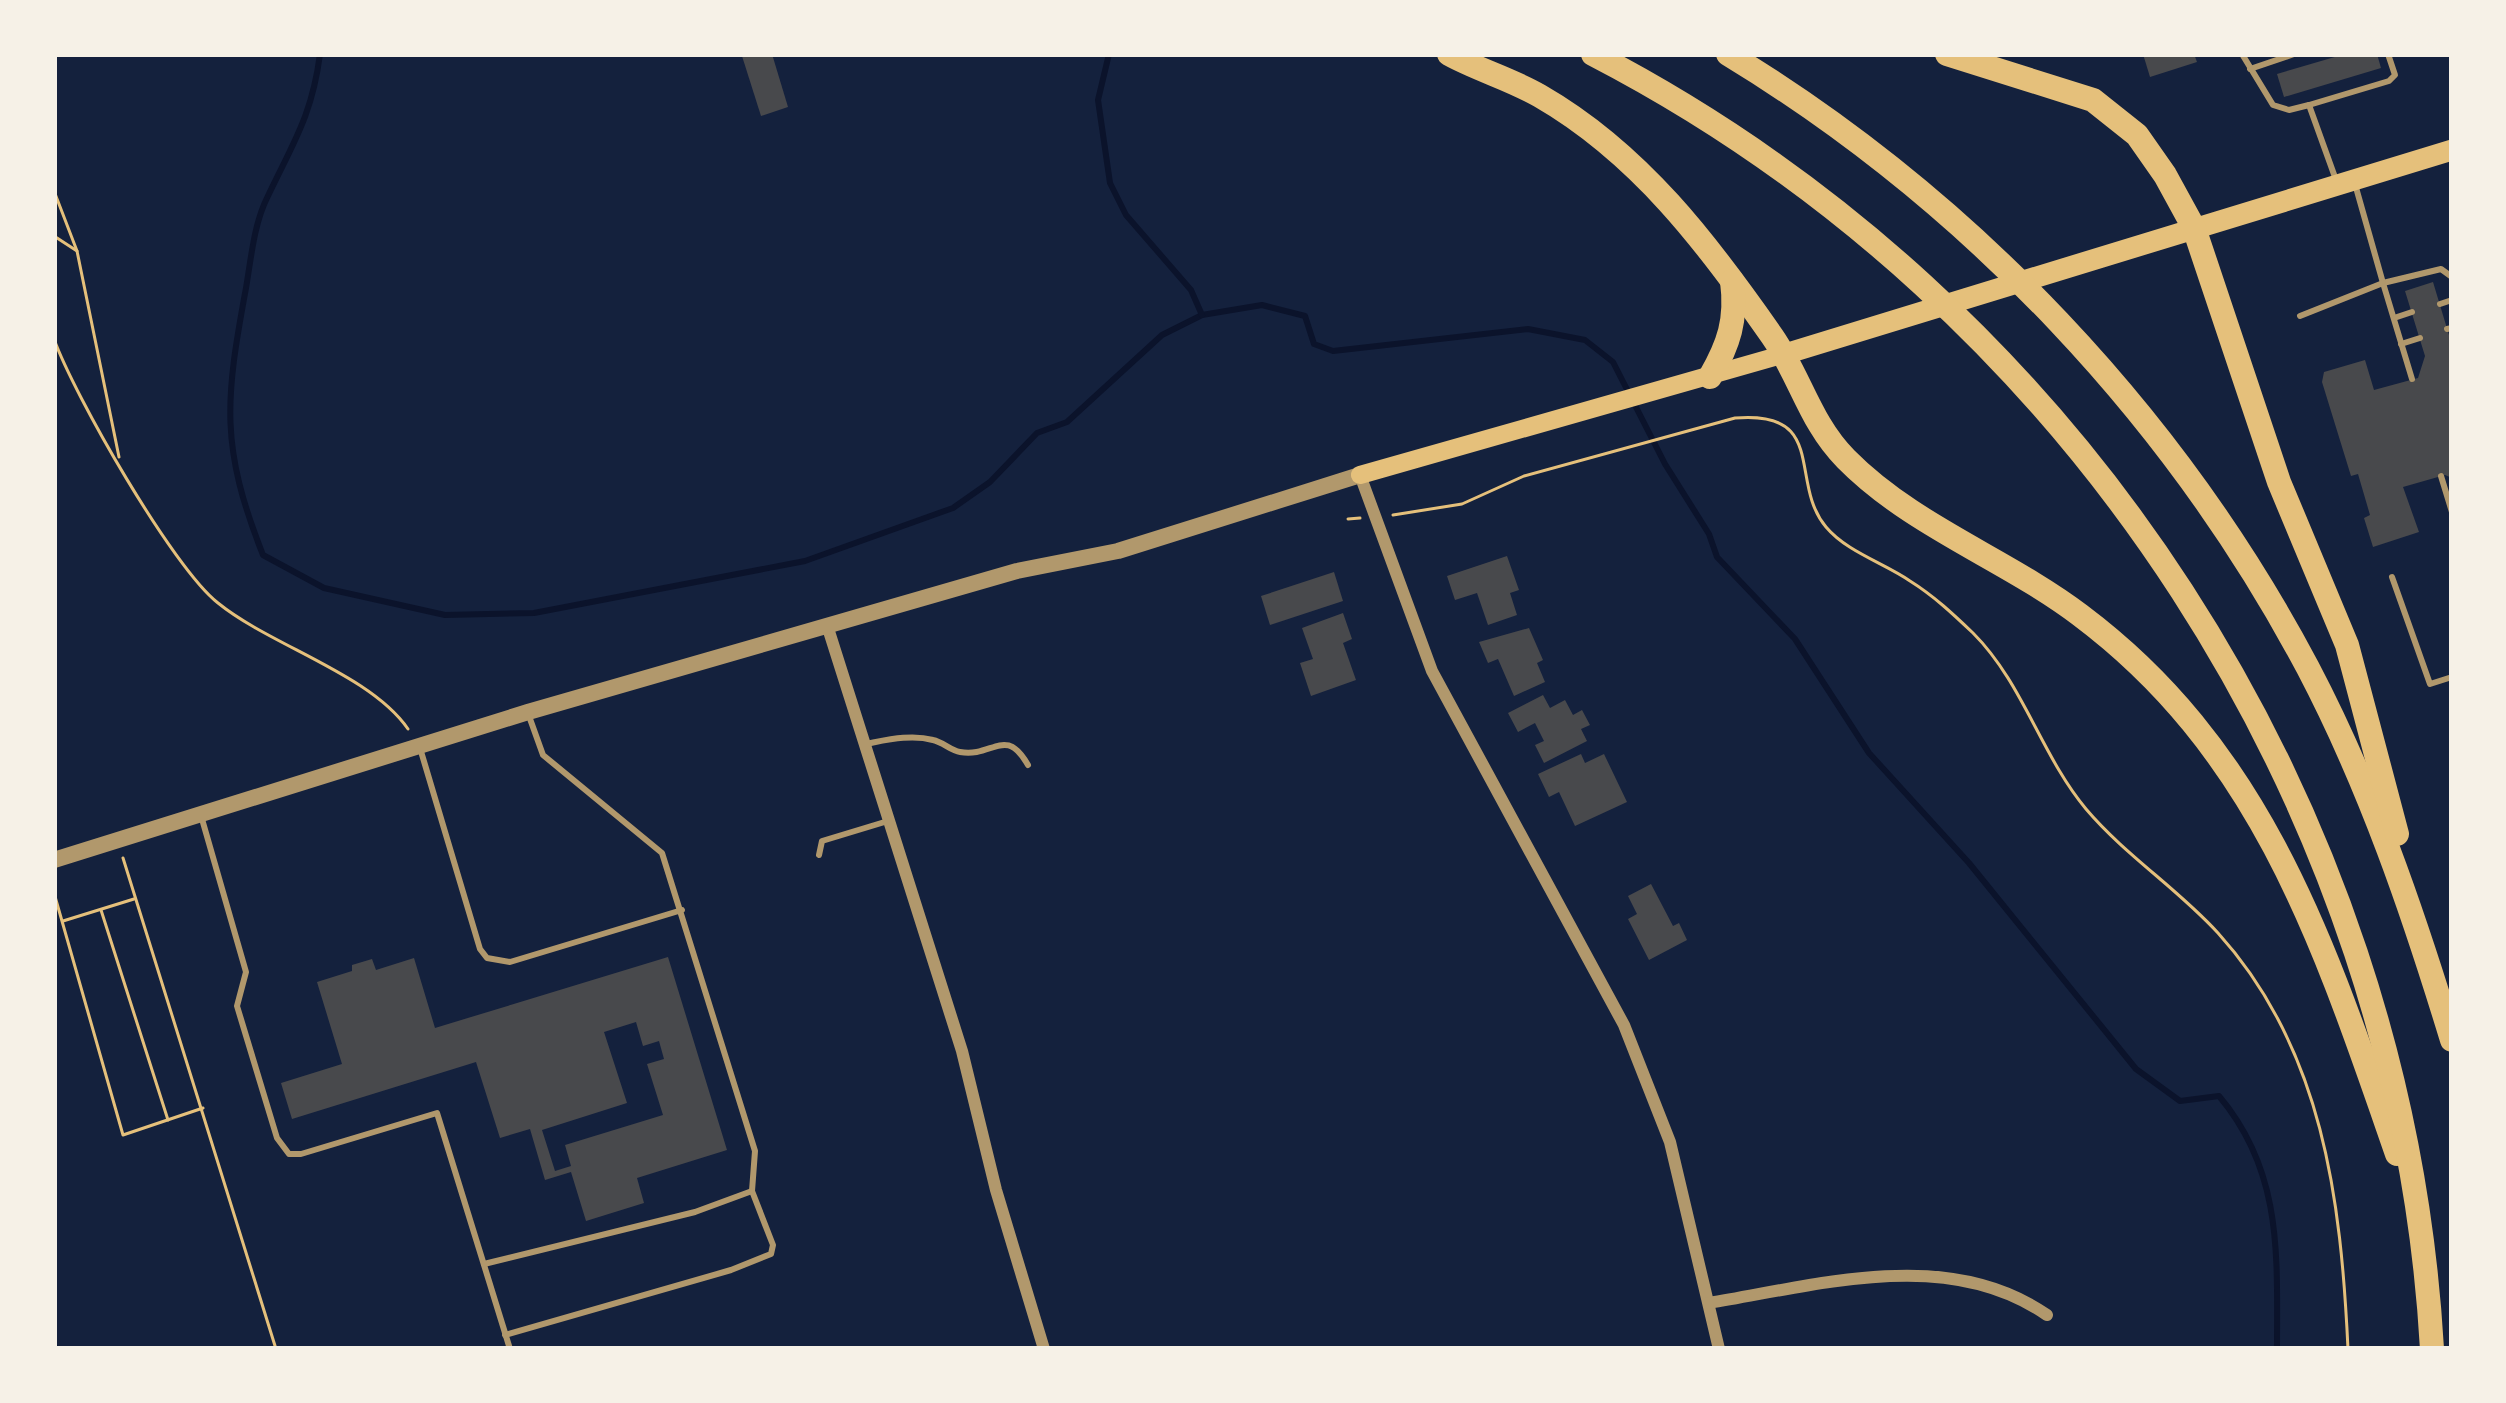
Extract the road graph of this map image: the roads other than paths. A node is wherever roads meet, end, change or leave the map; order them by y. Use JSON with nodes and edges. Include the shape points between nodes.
{"nodes":[{"id":1,"x":1449,"y":54,"type":"edge"},
{"id":2,"x":1593,"y":54,"type":"edge"},
{"id":3,"x":1729,"y":54,"type":"edge"},
{"id":4,"x":1947,"y":54,"type":"edge"},
{"id":5,"x":2242,"y":54,"type":"edge"},
{"id":6,"x":2294,"y":54,"type":"edge"},
{"id":7,"x":2388,"y":54,"type":"edge"},
{"id":8,"x":2250,"y":69,"type":"junction"},
{"id":9,"x":2309,"y":106,"type":"junction"},
{"id":10,"x":2452,"y":150,"type":"edge"},
{"id":11,"x":2346,"y":182,"type":"junction"},
{"id":12,"x":2194,"y":228,"type":"junction"},
{"id":13,"x":2452,"y":277,"type":"edge"},
{"id":14,"x":1732,"y":279,"type":"junction"},
{"id":15,"x":2383,"y":283,"type":"junction"},
{"id":16,"x":2452,"y":300,"type":"edge"},
{"id":17,"x":2440,"y":304,"type":"dead end"},
{"id":18,"x":2412,"y":313,"type":"dead end"},
{"id":19,"x":2300,"y":316,"type":"dead end"},
{"id":20,"x":2394,"y":318,"type":"junction"},
{"id":21,"x":2420,"y":338,"type":"dead end"},
{"id":22,"x":2402,"y":344,"type":"junction"},
{"id":23,"x":1785,"y":354,"type":"junction"},
{"id":24,"x":2421,"y":367,"type":"dead end"},
{"id":25,"x":1710,"y":377,"type":"junction"},
{"id":26,"x":1360,"y":475,"type":"junction"},
{"id":27,"x":2441,"y":476,"type":"dead end"},
{"id":28,"x":2449,"y":492,"type":"edge"},
{"id":29,"x":2452,"y":512,"type":"edge"},
{"id":30,"x":2392,"y":577,"type":"dead end"},
{"id":31,"x":827,"y":625,"type":"junction"},
{"id":32,"x":2452,"y":677,"type":"edge"},
{"id":33,"x":528,"y":712,"type":"junction"},
{"id":34,"x":865,"y":744,"type":"junction"},
{"id":35,"x":419,"y":745,"type":"junction"},
{"id":36,"x":1028,"y":766,"type":"dead end"},
{"id":37,"x":201,"y":815,"type":"junction"},
{"id":38,"x":888,"y":821,"type":"junction"},
{"id":39,"x":819,"y":855,"type":"dead end"},
{"id":40,"x":54,"y":860,"type":"edge"},
{"id":41,"x":682,"y":910,"type":"junction"},
{"id":42,"x":2452,"y":1040,"type":"edge"},
{"id":43,"x":752,"y":1191,"type":"junction"},
{"id":44,"x":2419,"y":1219,"type":"junction"},
{"id":45,"x":484,"y":1264,"type":"junction"},
{"id":46,"x":1709,"y":1304,"type":"junction"},
{"id":47,"x":2047,"y":1315,"type":"dead end"},
{"id":48,"x":505,"y":1335,"type":"junction"},
{"id":49,"x":510,"y":1349,"type":"edge"},
{"id":50,"x":1044,"y":1349,"type":"edge"},
{"id":51,"x":1719,"y":1349,"type":"edge"},
{"id":52,"x":2432,"y":1349,"type":"edge"}],
"edges":[{"from":1,"to":14,"type":"highway","via":[[1539,95],[1593,132],[1661,192]]},
{"from":2,"to":44,"type":"highway","via":[[1754,149],[1867,234],[2018,378],[2163,560],[2280,763],[2353,936],[2378,1012]]},
{"from":3,"to":42,"type":"highway","via":[[1828,119],[1943,211],[2094,361],[2184,472],[2307,667],[2389,847]]},
{"from":4,"to":12,"type":"highway","via":[[2093,100],[2155,157]]},
{"from":5,"to":8,"type":"lane"},
{"from":6,"to":8,"type":"lane"},
{"from":7,"to":9,"type":"lane","via":[[2390,81]]},
{"from":8,"to":9,"type":"lane","via":[[2272,105]]},
{"from":9,"to":11,"type":"lane"},
{"from":10,"to":11,"type":"main road"},
{"from":11,"to":12,"type":"main road"},
{"from":11,"to":15,"type":"lane"},
{"from":12,"to":23,"type":"main road"},
{"from":12,"to":42,"type":"highway","via":[[2279,482],[2347,645]]},
{"from":13,"to":15,"type":"lane","via":[[2441,269]]},
{"from":14,"to":23,"type":"highway"},
{"from":14,"to":25,"type":"highway","via":[[1736,312]]},
{"from":15,"to":19,"type":"lane"},
{"from":15,"to":20,"type":"lane"},
{"from":16,"to":17,"type":"lane"},
{"from":18,"to":20,"type":"lane"},
{"from":20,"to":22,"type":"lane"},
{"from":21,"to":22,"type":"lane"},
{"from":22,"to":24,"type":"lane","via":[[2411,376]]},
{"from":23,"to":25,"type":"main road"},
{"from":23,"to":44,"type":"highway","via":[[1810,415],[1849,462],[2082,616],[2144,669],[2233,773],[2326,950]]},
{"from":25,"to":26,"type":"main road"},
{"from":26,"to":31,"type":"street","via":[[1118,551]]},
{"from":26,"to":46,"type":"street","via":[[1432,671],[1624,1024],[1670,1142]]},
{"from":27,"to":28,"type":"lane"},
{"from":28,"to":29,"type":"lane"},
{"from":30,"to":32,"type":"lane","via":[[2430,684]]},
{"from":31,"to":33,"type":"street"},
{"from":31,"to":34,"type":"street"},
{"from":33,"to":35,"type":"street"},
{"from":33,"to":41,"type":"lane","via":[[543,755],[662,853]]},
{"from":34,"to":36,"type":"lane","via":[[906,737],[961,752],[1005,743]]},
{"from":34,"to":38,"type":"street"},
{"from":35,"to":37,"type":"street"},
{"from":35,"to":41,"type":"lane","via":[[487,958],[510,962]]},
{"from":37,"to":40,"type":"street"},
{"from":37,"to":45,"type":"lane","via":[[246,972],[237,1006],[277,1138],[289,1154],[301,1154],[437,1113]]},
{"from":38,"to":39,"type":"lane","via":[[832,835]]},
{"from":38,"to":50,"type":"street"},
{"from":41,"to":43,"type":"lane","via":[[755,1151]]},
{"from":43,"to":45,"type":"lane"},
{"from":43,"to":48,"type":"lane","via":[[772,1232],[771,1254]]},
{"from":44,"to":52,"type":"highway"},
{"from":45,"to":48,"type":"lane"},
{"from":46,"to":47,"type":"street","via":[[1886,1274],[1954,1278],[2024,1299]]},
{"from":46,"to":51,"type":"street"},
{"from":48,"to":49,"type":"lane"}]}
